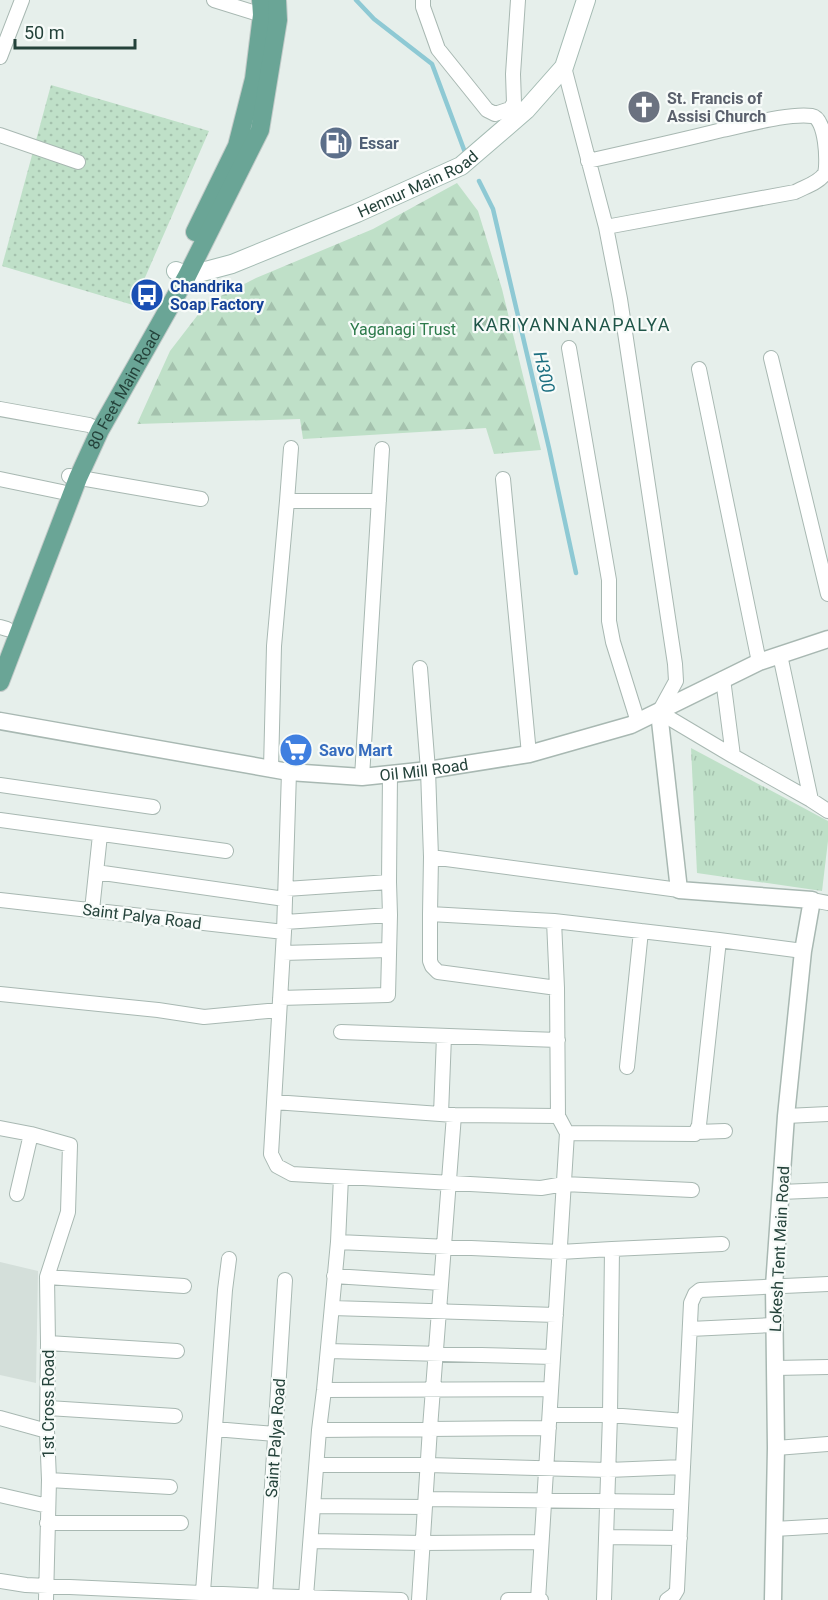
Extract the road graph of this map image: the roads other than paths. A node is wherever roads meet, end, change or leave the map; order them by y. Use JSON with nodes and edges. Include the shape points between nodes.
{"nodes":[{"id":1,"x":22,"y":0,"type":"edge"},
{"id":2,"x":214,"y":0,"type":"edge"},
{"id":3,"x":423,"y":0,"type":"edge"},
{"id":4,"x":518,"y":0,"type":"edge"},
{"id":5,"x":586,"y":0,"type":"edge"},
{"id":6,"x":269,"y":8,"type":"edge"},
{"id":7,"x":0,"y":57,"type":"edge"},
{"id":8,"x":564,"y":67,"type":"junction"},
{"id":9,"x":515,"y":112,"type":"junction"},
{"id":10,"x":0,"y":135,"type":"edge"},
{"id":11,"x":588,"y":161,"type":"junction"},
{"id":12,"x":78,"y":162,"type":"dead end"},
{"id":13,"x":606,"y":227,"type":"junction"},
{"id":14,"x":181,"y":274,"type":"junction"},
{"id":15,"x":569,"y":348,"type":"dead end"},
{"id":16,"x":771,"y":357,"type":"dead end"},
{"id":17,"x":699,"y":369,"type":"dead end"},
{"id":18,"x":0,"y":408,"type":"edge"},
{"id":19,"x":94,"y":428,"type":"junction"},
{"id":20,"x":291,"y":448,"type":"dead end"},
{"id":21,"x":382,"y":449,"type":"dead end"},
{"id":22,"x":0,"y":479,"type":"edge"},
{"id":23,"x":503,"y":479,"type":"dead end"},
{"id":24,"x":69,"y":482,"type":"junction"},
{"id":25,"x":201,"y":499,"type":"dead end"},
{"id":26,"x":287,"y":501,"type":"junction"},
{"id":27,"x":379,"y":501,"type":"junction"},
{"id":28,"x":828,"y":530,"type":"edge"},
{"id":29,"x":813,"y":533,"type":"junction"},
{"id":30,"x":828,"y":594,"type":"edge"},
{"id":31,"x":3,"y":628,"type":"edge"},
{"id":32,"x":828,"y":639,"type":"edge"},
{"id":33,"x":0,"y":648,"type":"edge"},
{"id":34,"x":780,"y":655,"type":"junction"},
{"id":35,"x":759,"y":662,"type":"junction"},
{"id":36,"x":420,"y":668,"type":"dead end"},
{"id":37,"x":723,"y":680,"type":"junction"},
{"id":38,"x":0,"y":682,"type":"edge"},
{"id":39,"x":659,"y":712,"type":"junction"},
{"id":40,"x":0,"y":721,"type":"edge"},
{"id":41,"x":638,"y":722,"type":"junction"},
{"id":42,"x":529,"y":754,"type":"junction"},
{"id":43,"x":733,"y":756,"type":"junction"},
{"id":44,"x":271,"y":769,"type":"junction"},
{"id":45,"x":428,"y":770,"type":"junction"},
{"id":46,"x":290,"y":772,"type":"junction"},
{"id":47,"x":390,"y":774,"type":"junction"},
{"id":48,"x":362,"y":777,"type":"junction"},
{"id":49,"x":0,"y":784,"type":"edge"},
{"id":50,"x":811,"y":800,"type":"junction"},
{"id":51,"x":153,"y":807,"type":"dead end"},
{"id":52,"x":828,"y":811,"type":"edge"},
{"id":53,"x":0,"y":820,"type":"edge"},
{"id":54,"x":100,"y":835,"type":"junction"},
{"id":55,"x":226,"y":851,"type":"dead end"},
{"id":56,"x":431,"y":857,"type":"junction"},
{"id":57,"x":96,"y":872,"type":"junction"},
{"id":58,"x":388,"y":882,"type":"junction"},
{"id":59,"x":679,"y":890,"type":"junction"},
{"id":60,"x":285,"y":894,"type":"junction"},
{"id":61,"x":0,"y":900,"type":"edge"},
{"id":62,"x":820,"y":902,"type":"edge"},
{"id":63,"x":92,"y":910,"type":"junction"},
{"id":64,"x":430,"y":914,"type":"junction"},
{"id":65,"x":390,"y":915,"type":"junction"},
{"id":66,"x":554,"y":921,"type":"junction"},
{"id":67,"x":284,"y":927,"type":"junction"},
{"id":68,"x":640,"y":931,"type":"junction"},
{"id":69,"x":719,"y":940,"type":"junction"},
{"id":70,"x":389,"y":950,"type":"junction"},
{"id":71,"x":803,"y":951,"type":"junction"},
{"id":72,"x":283,"y":953,"type":"junction"},
{"id":73,"x":557,"y":988,"type":"junction"},
{"id":74,"x":0,"y":994,"type":"edge"},
{"id":75,"x":280,"y":1004,"type":"junction"},
{"id":76,"x":341,"y":1032,"type":"dead end"},
{"id":77,"x":444,"y":1036,"type":"junction"},
{"id":78,"x":558,"y":1040,"type":"junction"},
{"id":79,"x":627,"y":1067,"type":"dead end"},
{"id":80,"x":274,"y":1102,"type":"junction"},
{"id":81,"x":828,"y":1114,"type":"edge"},
{"id":82,"x":447,"y":1115,"type":"junction"},
{"id":83,"x":558,"y":1116,"type":"junction"},
{"id":84,"x":786,"y":1116,"type":"junction"},
{"id":85,"x":0,"y":1128,"type":"edge"},
{"id":86,"x":724,"y":1131,"type":"dead end"},
{"id":87,"x":697,"y":1132,"type":"junction"},
{"id":88,"x":567,"y":1133,"type":"junction"},
{"id":89,"x":31,"y":1134,"type":"junction"},
{"id":90,"x":341,"y":1177,"type":"junction"},
{"id":91,"x":449,"y":1182,"type":"junction"},
{"id":92,"x":564,"y":1184,"type":"junction"},
{"id":93,"x":692,"y":1190,"type":"dead end"},
{"id":94,"x":828,"y":1190,"type":"edge"},
{"id":95,"x":781,"y":1192,"type":"junction"},
{"id":96,"x":18,"y":1194,"type":"dead end"},
{"id":97,"x":338,"y":1242,"type":"junction"},
{"id":98,"x":722,"y":1244,"type":"dead end"},
{"id":99,"x":443,"y":1246,"type":"junction"},
{"id":100,"x":612,"y":1249,"type":"junction"},
{"id":101,"x":560,"y":1252,"type":"junction"},
{"id":102,"x":228,"y":1259,"type":"dead end"},
{"id":103,"x":334,"y":1275,"type":"junction"},
{"id":104,"x":47,"y":1277,"type":"junction"},
{"id":105,"x":285,"y":1280,"type":"dead end"},
{"id":106,"x":441,"y":1283,"type":"junction"},
{"id":107,"x":828,"y":1284,"type":"edge"},
{"id":108,"x":184,"y":1286,"type":"dead end"},
{"id":109,"x":774,"y":1286,"type":"junction"},
{"id":110,"x":332,"y":1308,"type":"junction"},
{"id":111,"x":439,"y":1312,"type":"junction"},
{"id":112,"x":556,"y":1315,"type":"junction"},
{"id":113,"x":774,"y":1325,"type":"junction"},
{"id":114,"x":690,"y":1329,"type":"junction"},
{"id":115,"x":48,"y":1343,"type":"junction"},
{"id":116,"x":177,"y":1351,"type":"dead end"},
{"id":117,"x":328,"y":1351,"type":"junction"},
{"id":118,"x":436,"y":1354,"type":"junction"},
{"id":119,"x":553,"y":1357,"type":"junction"},
{"id":120,"x":828,"y":1367,"type":"edge"},
{"id":121,"x":775,"y":1368,"type":"junction"},
{"id":122,"x":433,"y":1389,"type":"junction"},
{"id":123,"x":551,"y":1389,"type":"junction"},
{"id":124,"x":324,"y":1390,"type":"junction"},
{"id":125,"x":48,"y":1408,"type":"junction"},
{"id":126,"x":610,"y":1415,"type":"junction"},
{"id":127,"x":175,"y":1416,"type":"dead end"},
{"id":128,"x":0,"y":1418,"type":"edge"},
{"id":129,"x":685,"y":1421,"type":"junction"},
{"id":130,"x":549,"y":1422,"type":"junction"},
{"id":131,"x":430,"y":1428,"type":"junction"},
{"id":132,"x":215,"y":1429,"type":"junction"},
{"id":133,"x":319,"y":1430,"type":"junction"},
{"id":134,"x":47,"y":1431,"type":"junction"},
{"id":135,"x":275,"y":1434,"type":"junction"},
{"id":136,"x":828,"y":1444,"type":"edge"},
{"id":137,"x":776,"y":1448,"type":"junction"},
{"id":138,"x":317,"y":1465,"type":"junction"},
{"id":139,"x":428,"y":1465,"type":"junction"},
{"id":140,"x":683,"y":1467,"type":"junction"},
{"id":141,"x":546,"y":1468,"type":"junction"},
{"id":142,"x":608,"y":1470,"type":"junction"},
{"id":143,"x":49,"y":1480,"type":"junction"},
{"id":144,"x":170,"y":1487,"type":"dead end"},
{"id":145,"x":0,"y":1495,"type":"edge"},
{"id":146,"x":544,"y":1501,"type":"junction"},
{"id":147,"x":607,"y":1501,"type":"junction"},
{"id":148,"x":681,"y":1502,"type":"junction"},
{"id":149,"x":426,"y":1503,"type":"junction"},
{"id":150,"x":48,"y":1506,"type":"junction"},
{"id":151,"x":314,"y":1506,"type":"junction"},
{"id":152,"x":47,"y":1523,"type":"junction"},
{"id":153,"x":181,"y":1523,"type":"dead end"},
{"id":154,"x":828,"y":1526,"type":"edge"},
{"id":155,"x":774,"y":1529,"type":"junction"},
{"id":156,"x":606,"y":1537,"type":"junction"},
{"id":157,"x":680,"y":1538,"type":"junction"},
{"id":158,"x":311,"y":1541,"type":"junction"},
{"id":159,"x":541,"y":1542,"type":"junction"},
{"id":160,"x":423,"y":1543,"type":"junction"},
{"id":161,"x":0,"y":1581,"type":"edge"},
{"id":162,"x":46,"y":1585,"type":"junction"},
{"id":163,"x":203,"y":1592,"type":"junction"},
{"id":164,"x":265,"y":1596,"type":"junction"},
{"id":165,"x":232,"y":1597,"type":"edge"},
{"id":166,"x":301,"y":1598,"type":"edge"},
{"id":167,"x":670,"y":1599,"type":"edge"},
{"id":168,"x":46,"y":1600,"type":"edge"},
{"id":169,"x":401,"y":1600,"type":"edge"},
{"id":170,"x":419,"y":1600,"type":"edge"},
{"id":171,"x":508,"y":1600,"type":"edge"},
{"id":172,"x":539,"y":1600,"type":"edge"},
{"id":173,"x":604,"y":1600,"type":"edge"},
{"id":174,"x":773,"y":1600,"type":"edge"}],
"edges":[{"from":1,"to":7,"type":"street"},
{"from":2,"to":6,"type":"street"},
{"from":3,"to":9,"type":"street","via":[[438,49],[487,110],[495,114]]},
{"from":4,"to":9,"type":"street","via":[[513,74]]},
{"from":5,"to":8,"type":"main road","name":"Hennur Main Road"},
{"from":6,"to":14,"type":"main road","name":"80 Feet Main Road","via":[[237,146]]},
{"from":8,"to":9,"type":"main road","name":"Hennur Main Road"},
{"from":8,"to":11,"type":"street"},
{"from":9,"to":14,"type":"main road","name":"Hennur Main Road","via":[[461,166],[232,264]]},
{"from":10,"to":12,"type":"street"},
{"from":11,"to":13,"type":"street"},
{"from":11,"to":13,"type":"street","via":[[791,117],[815,116],[825,134],[828,170],[822,178],[795,192]]},
{"from":13,"to":39,"type":"street","via":[[675,664],[676,681]]},
{"from":14,"to":19,"type":"main road","name":"80 Feet Main Road"},
{"from":15,"to":41,"type":"street","via":[[609,580],[609,621]]},
{"from":16,"to":29,"type":"street"},
{"from":17,"to":35,"type":"street"},
{"from":18,"to":19,"type":"street"},
{"from":19,"to":24,"type":"main road","name":"80 Feet Main Road"},
{"from":20,"to":26,"type":"street"},
{"from":21,"to":27,"type":"street"},
{"from":22,"to":24,"type":"street"},
{"from":23,"to":42,"type":"street"},
{"from":24,"to":25,"type":"street"},
{"from":24,"to":31,"type":"main road","name":"80 Feet Main Road"},
{"from":24,"to":38,"type":"main road","name":"80 Feet Main Road"},
{"from":26,"to":27,"type":"street"},
{"from":26,"to":44,"type":"street","via":[[274,646]]},
{"from":27,"to":48,"type":"street"},
{"from":28,"to":29,"type":"street"},
{"from":29,"to":30,"type":"street"},
{"from":31,"to":33,"type":"main road","name":"80 Feet Main Road"},
{"from":32,"to":34,"type":"street","name":"Oil Mill Road"},
{"from":34,"to":35,"type":"street","name":"Oil Mill Road"},
{"from":34,"to":50,"type":"street"},
{"from":35,"to":37,"type":"street","name":"Oil Mill Road"},
{"from":36,"to":45,"type":"street"},
{"from":37,"to":39,"type":"street","name":"Oil Mill Road"},
{"from":37,"to":43,"type":"street"},
{"from":39,"to":41,"type":"street","name":"Oil Mill Road"},
{"from":39,"to":43,"type":"street"},
{"from":39,"to":59,"type":"street"},
{"from":40,"to":44,"type":"street","name":"Oil Mill Road"},
{"from":41,"to":42,"type":"street","name":"Oil Mill Road"},
{"from":42,"to":45,"type":"street","name":"Oil Mill Road"},
{"from":43,"to":50,"type":"street"},
{"from":44,"to":46,"type":"street","name":"Oil Mill Road"},
{"from":45,"to":47,"type":"street","name":"Oil Mill Road"},
{"from":45,"to":56,"type":"street"},
{"from":46,"to":48,"type":"street","name":"Oil Mill Road"},
{"from":46,"to":60,"type":"street"},
{"from":47,"to":48,"type":"street","name":"Oil Mill Road"},
{"from":47,"to":58,"type":"street"},
{"from":49,"to":51,"type":"street"},
{"from":50,"to":52,"type":"street"},
{"from":53,"to":54,"type":"street"},
{"from":54,"to":55,"type":"street"},
{"from":54,"to":57,"type":"street"},
{"from":56,"to":59,"type":"street"},
{"from":56,"to":64,"type":"street"},
{"from":57,"to":60,"type":"street"},
{"from":57,"to":63,"type":"street"},
{"from":58,"to":60,"type":"street"},
{"from":58,"to":65,"type":"street"},
{"from":59,"to":62,"type":"street"},
{"from":60,"to":67,"type":"street"},
{"from":61,"to":63,"type":"street","name":"Saint Palya Road"},
{"from":62,"to":71,"type":"street","name":"Lokesh Tent Main Road"},
{"from":63,"to":67,"type":"street","name":"Saint Palya Road"},
{"from":64,"to":66,"type":"street"},
{"from":64,"to":73,"type":"street","via":[[430,961],[438,972]]},
{"from":65,"to":67,"type":"street","name":"Saint Palya Road"},
{"from":65,"to":70,"type":"street"},
{"from":66,"to":68,"type":"street"},
{"from":66,"to":73,"type":"street"},
{"from":67,"to":72,"type":"street"},
{"from":68,"to":69,"type":"street"},
{"from":68,"to":79,"type":"street"},
{"from":69,"to":71,"type":"street"},
{"from":69,"to":87,"type":"street"},
{"from":70,"to":72,"type":"street"},
{"from":70,"to":75,"type":"street","via":[[388,995]]},
{"from":71,"to":84,"type":"street","name":"Lokesh Tent Main Road"},
{"from":72,"to":75,"type":"street"},
{"from":73,"to":78,"type":"street"},
{"from":74,"to":75,"type":"street","via":[[204,1017]]},
{"from":75,"to":80,"type":"street"},
{"from":76,"to":77,"type":"street"},
{"from":77,"to":78,"type":"street"},
{"from":77,"to":82,"type":"street"},
{"from":78,"to":83,"type":"street"},
{"from":80,"to":82,"type":"street"},
{"from":80,"to":90,"type":"street","via":[[271,1154],[277,1166],[292,1174]]},
{"from":81,"to":84,"type":"street"},
{"from":82,"to":83,"type":"street"},
{"from":82,"to":91,"type":"street"},
{"from":83,"to":88,"type":"street"},
{"from":84,"to":95,"type":"street","name":"Lokesh Tent Main Road"},
{"from":85,"to":89,"type":"street"},
{"from":86,"to":87,"type":"street"},
{"from":87,"to":88,"type":"street"},
{"from":88,"to":92,"type":"street"},
{"from":89,"to":96,"type":"street"},
{"from":89,"to":104,"type":"street","name":"1st Cross Road","via":[[70,1145],[68,1212]]},
{"from":90,"to":91,"type":"street"},
{"from":90,"to":97,"type":"street"},
{"from":91,"to":92,"type":"street","via":[[541,1188]]},
{"from":91,"to":99,"type":"street"},
{"from":92,"to":93,"type":"street"},
{"from":92,"to":101,"type":"street"},
{"from":94,"to":95,"type":"street"},
{"from":95,"to":109,"type":"street","name":"Lokesh Tent Main Road"},
{"from":97,"to":99,"type":"street"},
{"from":97,"to":103,"type":"street"},
{"from":98,"to":100,"type":"street"},
{"from":99,"to":101,"type":"street"},
{"from":99,"to":106,"type":"street"},
{"from":100,"to":101,"type":"street"},
{"from":100,"to":126,"type":"street"},
{"from":101,"to":112,"type":"street"},
{"from":102,"to":132,"type":"street"},
{"from":103,"to":106,"type":"street"},
{"from":103,"to":110,"type":"street"},
{"from":104,"to":108,"type":"street"},
{"from":104,"to":115,"type":"street","name":"1st Cross Road"},
{"from":105,"to":135,"type":"street","name":"Saint Palya Road"},
{"from":106,"to":111,"type":"street"},
{"from":107,"to":109,"type":"street"},
{"from":109,"to":113,"type":"street","name":"Lokesh Tent Main Road"},
{"from":109,"to":114,"type":"street","via":[[700,1290],[691,1303]]},
{"from":110,"to":111,"type":"street"},
{"from":110,"to":117,"type":"street"},
{"from":111,"to":112,"type":"street"},
{"from":111,"to":118,"type":"street"},
{"from":112,"to":119,"type":"street"},
{"from":113,"to":114,"type":"street"},
{"from":113,"to":121,"type":"street","name":"Lokesh Tent Main Road"},
{"from":114,"to":129,"type":"street"},
{"from":115,"to":116,"type":"street"},
{"from":115,"to":125,"type":"street","name":"1st Cross Road"},
{"from":117,"to":118,"type":"street"},
{"from":117,"to":124,"type":"street"},
{"from":118,"to":119,"type":"street"},
{"from":118,"to":122,"type":"street"},
{"from":119,"to":123,"type":"street"},
{"from":120,"to":121,"type":"street"},
{"from":121,"to":137,"type":"street","name":"Lokesh Tent Main Road"},
{"from":122,"to":123,"type":"street"},
{"from":122,"to":124,"type":"street"},
{"from":122,"to":131,"type":"street"},
{"from":123,"to":130,"type":"street"},
{"from":124,"to":133,"type":"street"},
{"from":125,"to":127,"type":"street"},
{"from":125,"to":134,"type":"street","name":"1st Cross Road"},
{"from":126,"to":129,"type":"street"},
{"from":126,"to":130,"type":"street"},
{"from":126,"to":142,"type":"street"},
{"from":128,"to":134,"type":"street"},
{"from":129,"to":140,"type":"street"},
{"from":130,"to":131,"type":"street"},
{"from":130,"to":141,"type":"street"},
{"from":131,"to":133,"type":"street"},
{"from":131,"to":139,"type":"street"},
{"from":132,"to":135,"type":"street"},
{"from":132,"to":163,"type":"street"},
{"from":133,"to":138,"type":"street"},
{"from":134,"to":143,"type":"street","name":"1st Cross Road"},
{"from":135,"to":164,"type":"street","name":"Saint Palya Road"},
{"from":136,"to":137,"type":"street"},
{"from":137,"to":155,"type":"street","name":"Lokesh Tent Main Road"},
{"from":138,"to":139,"type":"street"},
{"from":138,"to":151,"type":"street"},
{"from":139,"to":141,"type":"street"},
{"from":139,"to":149,"type":"street"},
{"from":140,"to":142,"type":"street"},
{"from":140,"to":148,"type":"street"},
{"from":141,"to":142,"type":"street"},
{"from":141,"to":146,"type":"street"},
{"from":142,"to":147,"type":"street"},
{"from":143,"to":144,"type":"street"},
{"from":143,"to":150,"type":"street","name":"1st Cross Road"},
{"from":145,"to":150,"type":"street"},
{"from":146,"to":147,"type":"street"},
{"from":146,"to":149,"type":"street"},
{"from":146,"to":159,"type":"street"},
{"from":147,"to":148,"type":"street"},
{"from":147,"to":156,"type":"street"},
{"from":148,"to":157,"type":"street"},
{"from":149,"to":151,"type":"street"},
{"from":149,"to":160,"type":"street"},
{"from":150,"to":152,"type":"street","name":"1st Cross Road"},
{"from":151,"to":158,"type":"street"},
{"from":152,"to":153,"type":"street"},
{"from":152,"to":162,"type":"street","name":"1st Cross Road"},
{"from":154,"to":155,"type":"street"},
{"from":155,"to":174,"type":"street","name":"Lokesh Tent Main Road"},
{"from":156,"to":157,"type":"street"},
{"from":156,"to":173,"type":"street"},
{"from":157,"to":167,"type":"street","via":[[677,1590]]},
{"from":158,"to":160,"type":"street"},
{"from":158,"to":166,"type":"street"},
{"from":159,"to":160,"type":"street"},
{"from":159,"to":172,"type":"street"},
{"from":160,"to":170,"type":"street"},
{"from":161,"to":162,"type":"street"},
{"from":162,"to":163,"type":"street"},
{"from":162,"to":168,"type":"street","name":"1st Cross Road"},
{"from":163,"to":165,"type":"street"},
{"from":164,"to":165,"type":"street"},
{"from":164,"to":166,"type":"street"},
{"from":166,"to":169,"type":"street"},
{"from":171,"to":172,"type":"street"}]}
